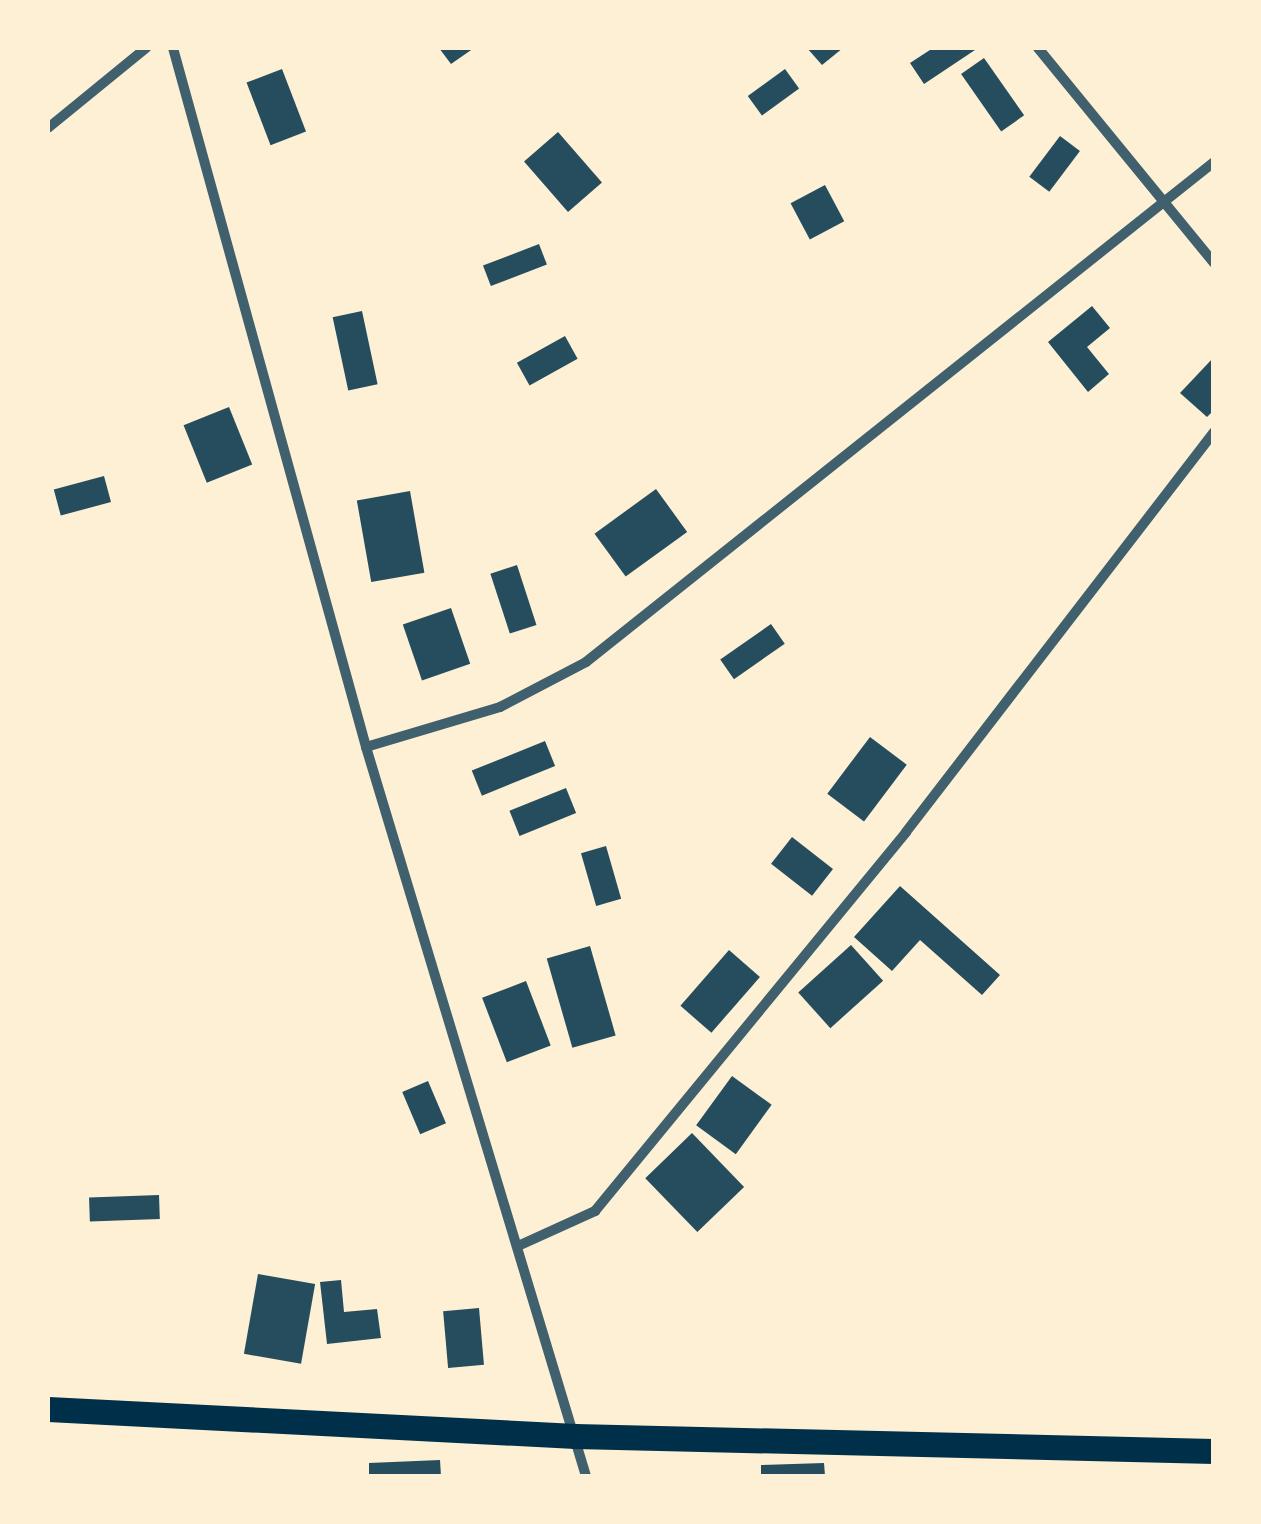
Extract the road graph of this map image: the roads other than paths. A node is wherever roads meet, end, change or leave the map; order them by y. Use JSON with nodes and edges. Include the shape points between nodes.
{"nodes":[{"id":1,"x":146,"y":48,"type":"edge"},
{"id":2,"x":173,"y":48,"type":"edge"},
{"id":3,"x":1038,"y":48,"type":"edge"},
{"id":4,"x":48,"y":128,"type":"edge"},
{"id":5,"x":1214,"y":162,"type":"edge"},
{"id":6,"x":1160,"y":205,"type":"junction"},
{"id":7,"x":1214,"y":262,"type":"edge"},
{"id":8,"x":1214,"y":432,"type":"edge"},
{"id":9,"x":366,"y":748,"type":"junction"},
{"id":10,"x":518,"y":1246,"type":"junction"},
{"id":11,"x":48,"y":1409,"type":"edge"},
{"id":12,"x":575,"y":1436,"type":"junction"},
{"id":13,"x":1214,"y":1450,"type":"edge"},
{"id":14,"x":586,"y":1476,"type":"edge"}],
"edges":[{"from":1,"to":4,"type":"street"},
{"from":2,"to":9,"type":"street"},
{"from":3,"to":6,"type":"street"},
{"from":5,"to":6,"type":"street"},
{"from":6,"to":7,"type":"street"},
{"from":6,"to":9,"type":"street","via":[[586,662],[500,706]]},
{"from":8,"to":10,"type":"street","via":[[906,832],[595,1212]]},
{"from":9,"to":10,"type":"street"},
{"from":10,"to":12,"type":"street"},
{"from":11,"to":12,"type":"main road"},
{"from":12,"to":13,"type":"main road"},
{"from":12,"to":14,"type":"street"}]}
